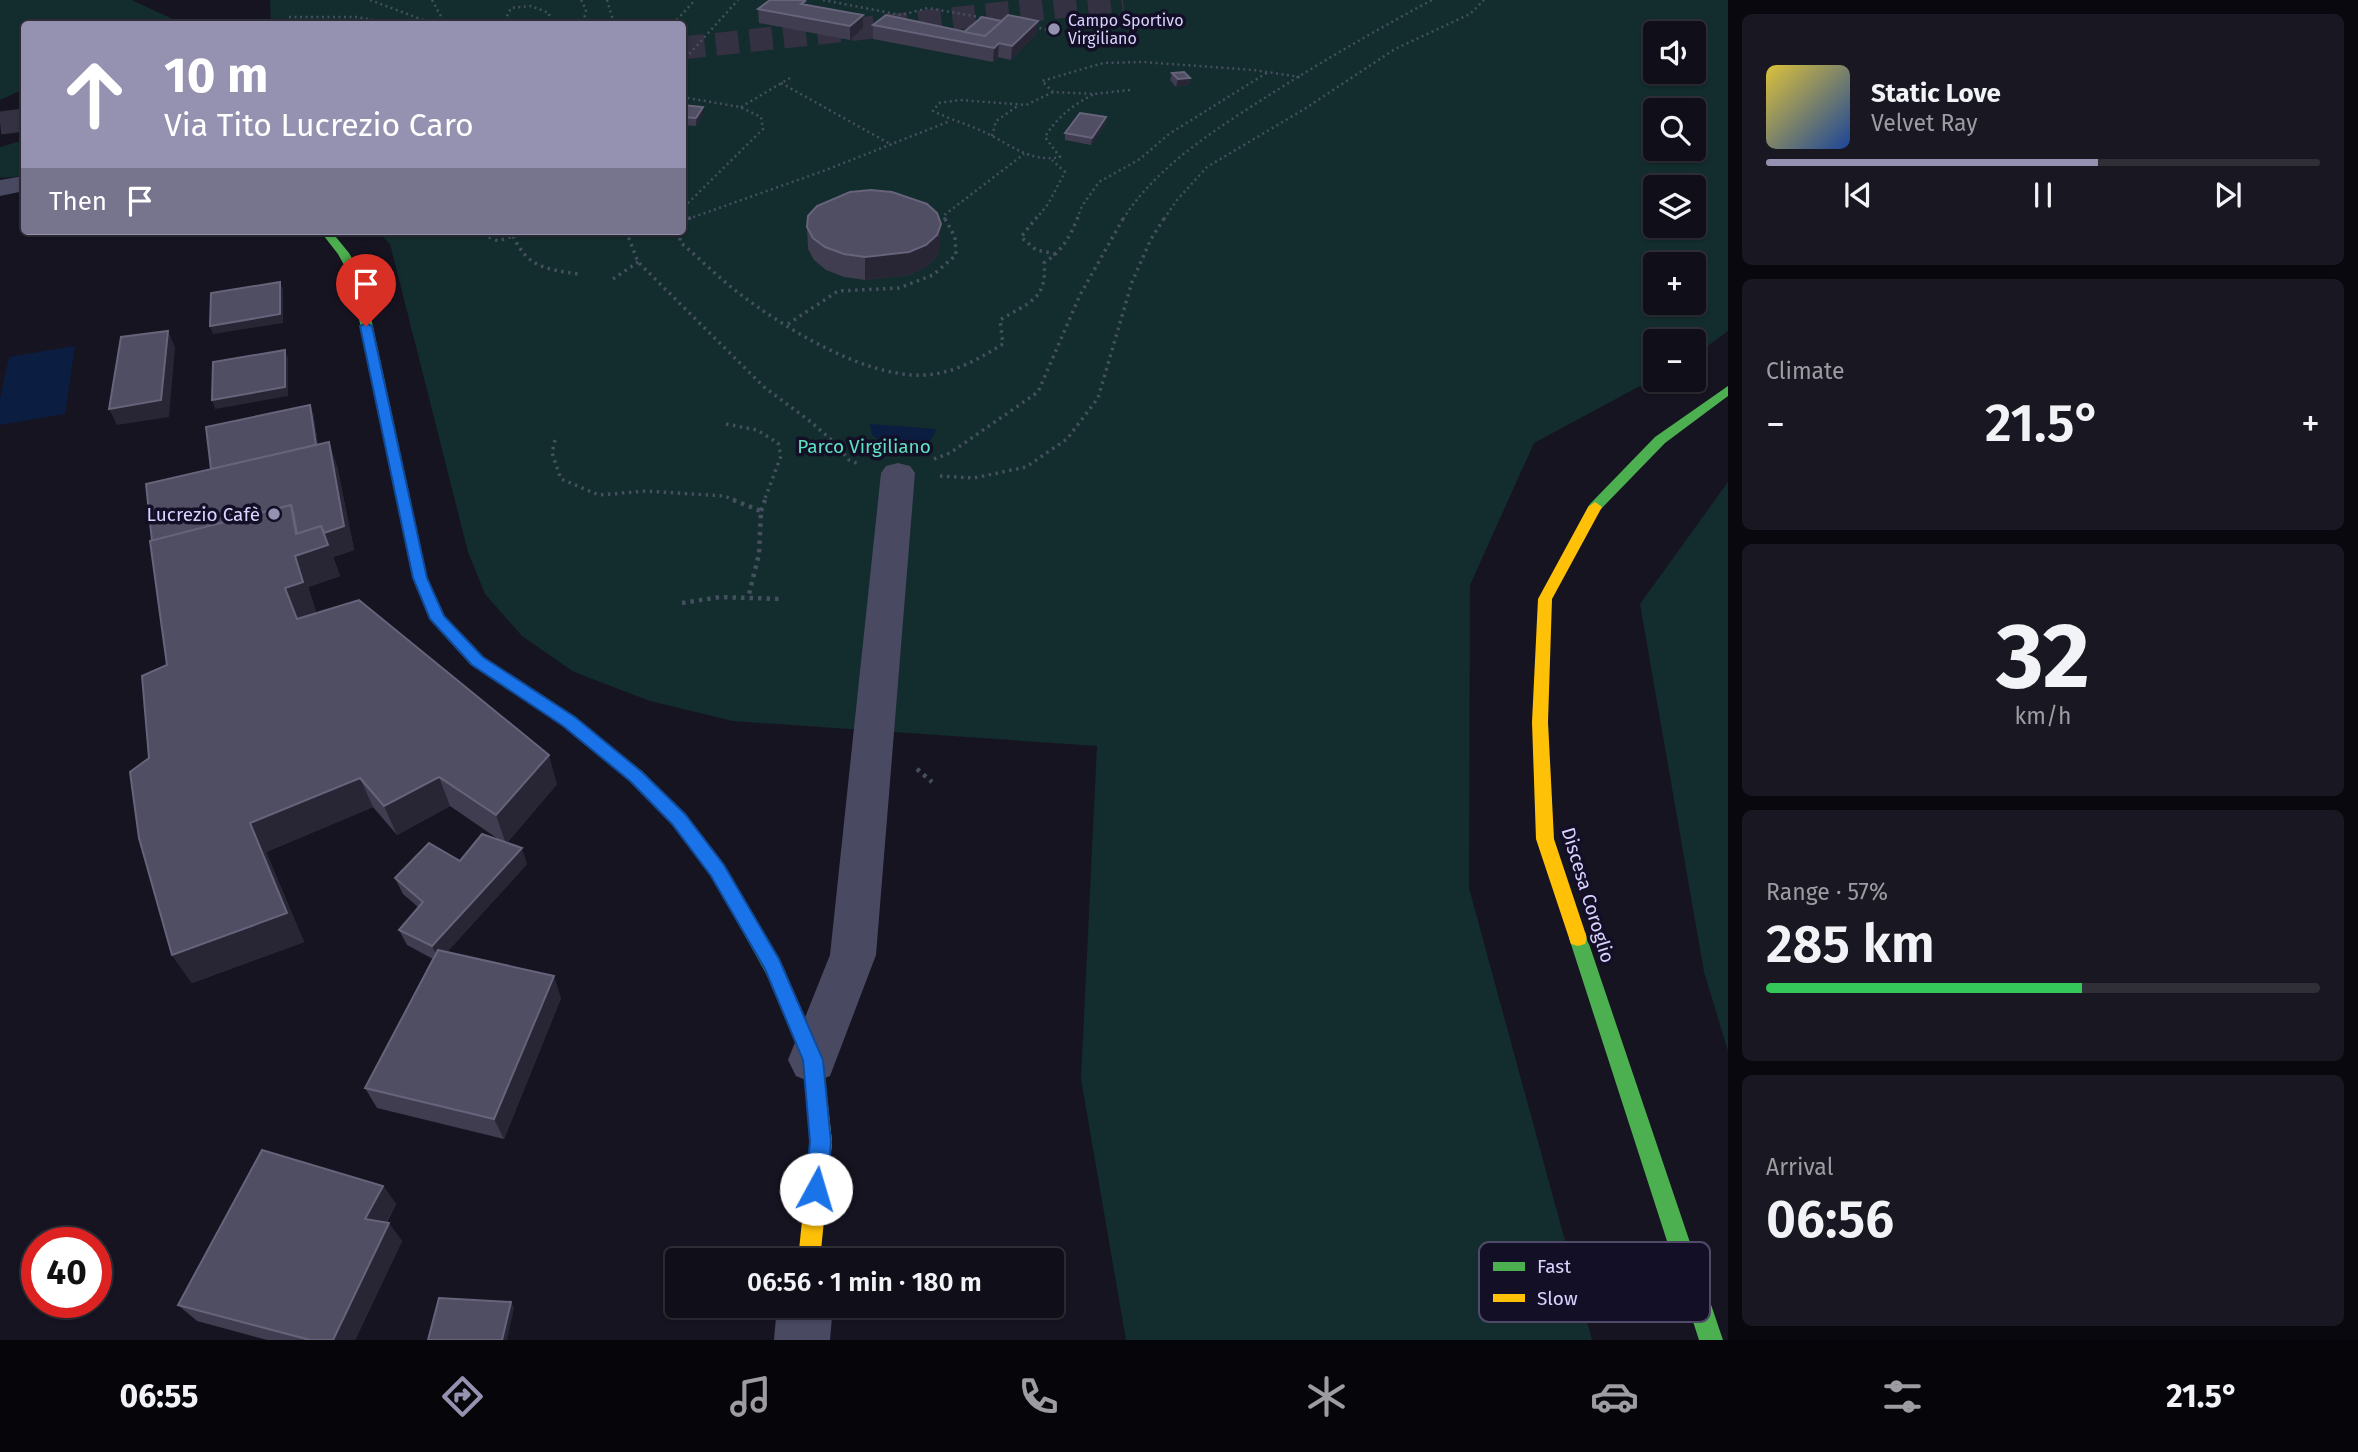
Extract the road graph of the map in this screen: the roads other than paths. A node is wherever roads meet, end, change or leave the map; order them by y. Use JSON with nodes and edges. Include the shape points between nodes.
{"nodes":[{"id":1,"x":21,"y":184,"type":"edge"},
{"id":2,"x":0,"y":188,"type":"edge"},
{"id":3,"x":328,"y":235,"type":"edge"},
{"id":4,"x":1728,"y":390,"type":"edge"},
{"id":5,"x":898,"y":473,"type":"road end"},
{"id":6,"x":813,"y":1060,"type":"junction"},
{"id":7,"x":1679,"y":1242,"type":"edge"},
{"id":8,"x":810,"y":1248,"type":"edge"},
{"id":9,"x":804,"y":1318,"type":"edge"},
{"id":10,"x":1705,"y":1322,"type":"edge"},
{"id":11,"x":802,"y":1340,"type":"edge"},
{"id":12,"x":1711,"y":1340,"type":"edge"}],
"edges":[{"from":1,"to":2,"type":"street"},
{"from":3,"to":6,"type":"street","via":[[356,276],[420,578],[438,619],[477,661],[569,722],[636,776],[678,819],[718,871],[773,965]]},
{"from":4,"to":7,"type":"street","name":"Discesa Coroglio","via":[[1660,440],[1591,511],[1545,599],[1540,722],[1545,839]]},
{"from":5,"to":6,"type":"street","via":[[853,955]]},
{"from":6,"to":8,"type":"street","via":[[821,1142]]},
{"from":9,"to":11,"type":"street"},
{"from":10,"to":12,"type":"street","name":"Discesa Coroglio"}]}
